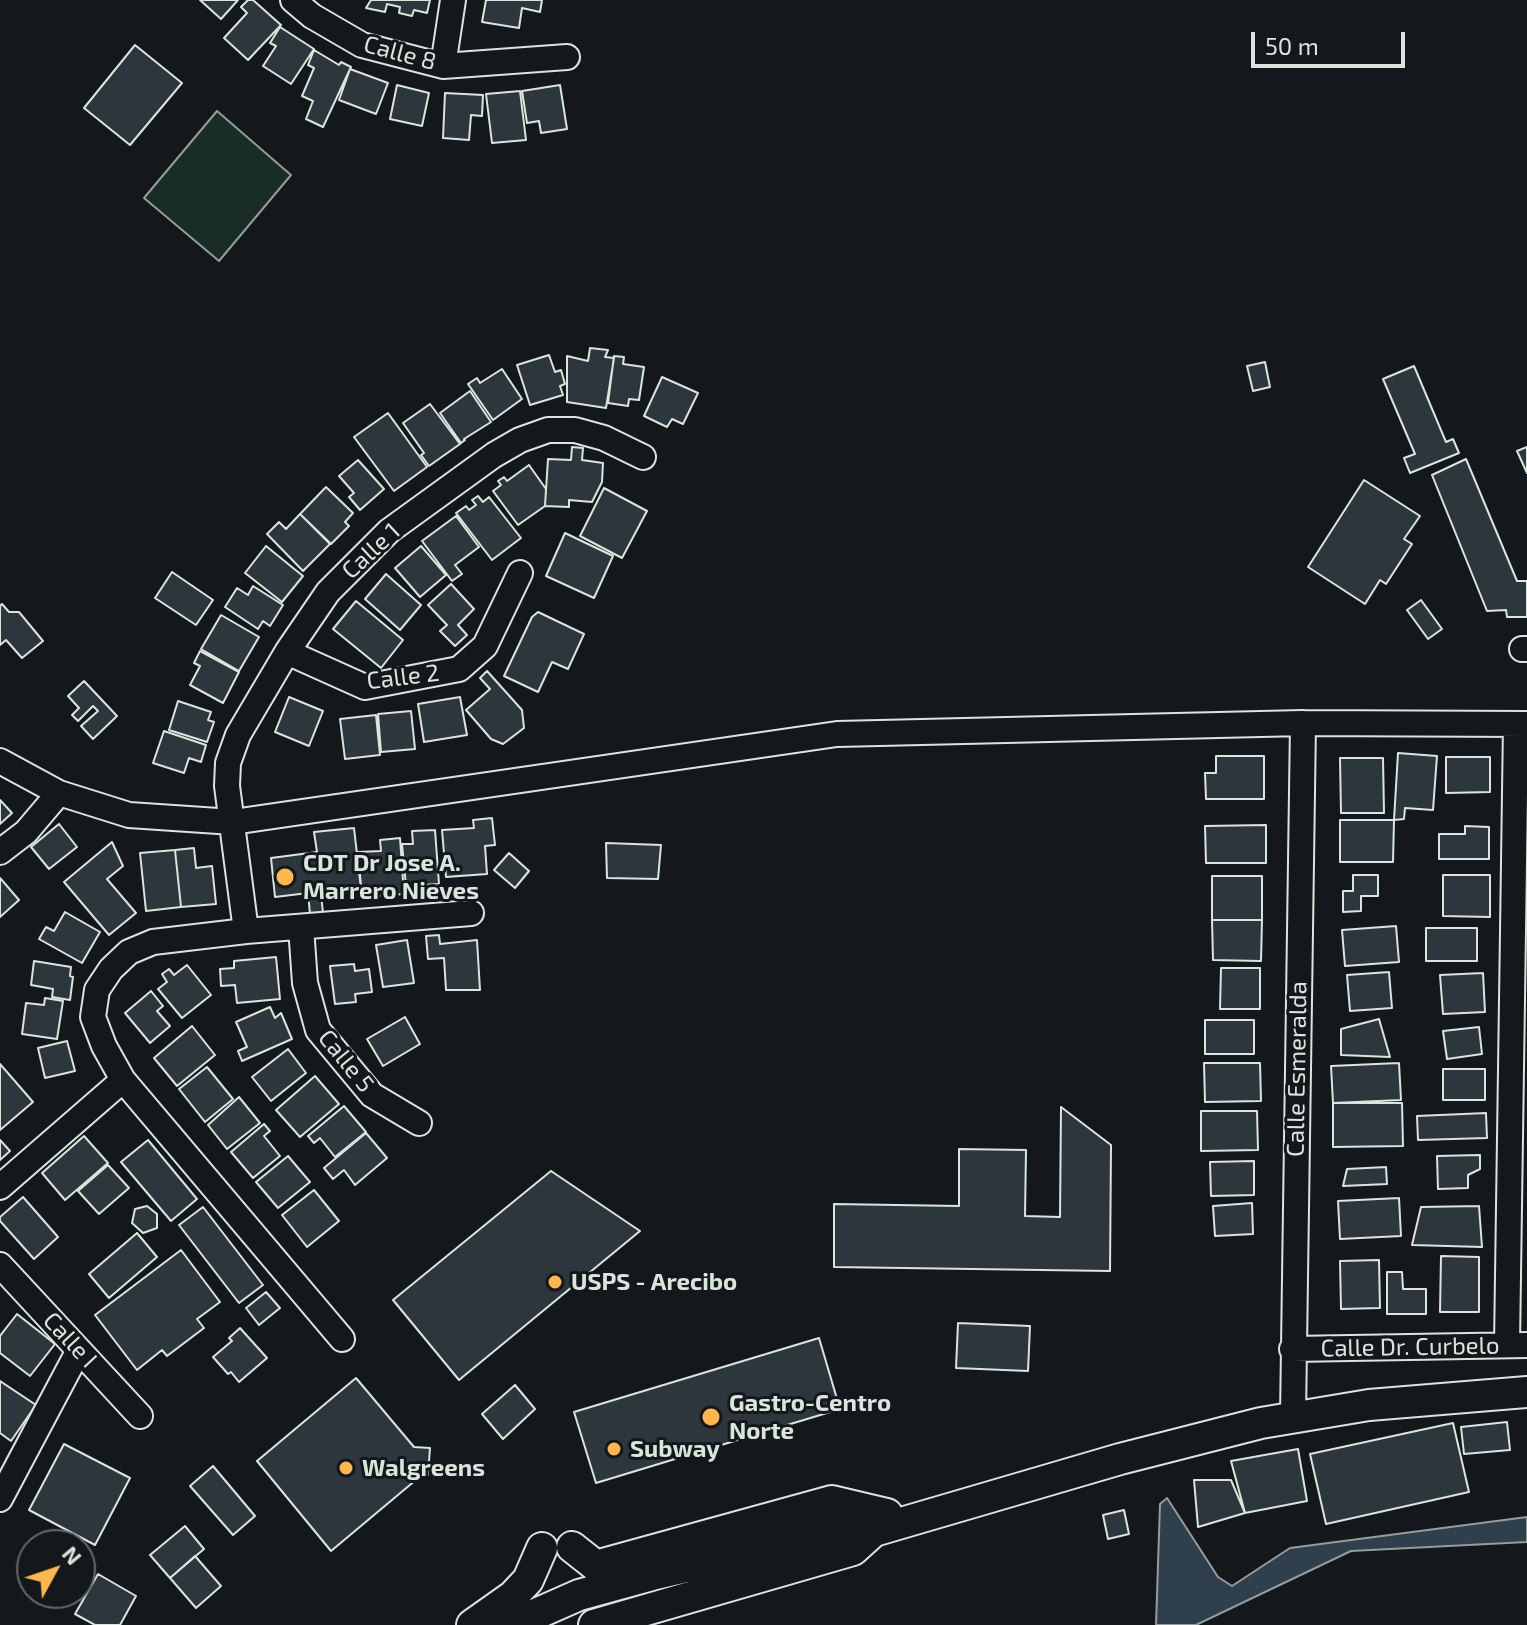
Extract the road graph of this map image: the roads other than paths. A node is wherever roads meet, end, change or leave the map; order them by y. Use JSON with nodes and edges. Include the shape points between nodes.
{"nodes":[{"id":1,"x":293,"y":0,"type":"edge"},
{"id":2,"x":453,"y":0,"type":"edge"},
{"id":3,"x":567,"y":57,"type":"dead end"},
{"id":4,"x":443,"y":66,"type":"junction"},
{"id":5,"x":643,"y":457,"type":"dead end"},
{"id":6,"x":520,"y":573,"type":"dead end"},
{"id":7,"x":287,"y":652,"type":"junction"},
{"id":8,"x":1303,"y":723,"type":"junction"},
{"id":9,"x":1522,"y":724,"type":"edge"},
{"id":10,"x":0,"y":761,"type":"edge"},
{"id":11,"x":59,"y":793,"type":"junction"},
{"id":12,"x":233,"y":822,"type":"junction"},
{"id":13,"x":0,"y":852,"type":"edge"},
{"id":14,"x":471,"y":913,"type":"dead end"},
{"id":15,"x":301,"y":927,"type":"junction"},
{"id":16,"x":246,"y":931,"type":"junction"},
{"id":17,"x":123,"y":1080,"type":"junction"},
{"id":18,"x":419,"y":1123,"type":"dead end"},
{"id":19,"x":0,"y":1187,"type":"edge"},
{"id":20,"x":0,"y":1265,"type":"edge"},
{"id":21,"x":342,"y":1339,"type":"dead end"},
{"id":22,"x":1517,"y":1345,"type":"edge"},
{"id":23,"x":1292,"y":1349,"type":"junction"},
{"id":24,"x":79,"y":1350,"type":"junction"},
{"id":25,"x":1527,"y":1392,"type":"edge"},
{"id":26,"x":140,"y":1416,"type":"dead end"},
{"id":27,"x":1293,"y":1416,"type":"junction"},
{"id":28,"x":0,"y":1499,"type":"edge"},
{"id":29,"x":913,"y":1519,"type":"junction"},
{"id":30,"x":874,"y":1531,"type":"junction"},
{"id":31,"x":472,"y":1625,"type":"edge"},
{"id":32,"x":511,"y":1625,"type":"edge"},
{"id":33,"x":594,"y":1625,"type":"edge"}],
"edges":[{"from":1,"to":4,"type":"street","name":"Calle 8","via":[[362,45]]},
{"from":2,"to":4,"type":"street"},
{"from":3,"to":4,"type":"street","name":"Calle 8"},
{"from":5,"to":7,"type":"street","name":"Calle 1","via":[[575,430],[548,430],[520,440],[389,531],[328,592]]},
{"from":6,"to":7,"type":"street","name":"Calle 2","via":[[485,646],[459,669],[365,687]]},
{"from":7,"to":12,"type":"street","name":"Calle 1","via":[[238,735],[228,763]]},
{"from":8,"to":9,"type":"street"},
{"from":8,"to":12,"type":"street","via":[[837,734]]},
{"from":8,"to":23,"type":"street","name":"Calle Esmeralda"},
{"from":9,"to":22,"type":"street"},
{"from":10,"to":11,"type":"street"},
{"from":11,"to":12,"type":"street","via":[[129,815]]},
{"from":11,"to":13,"type":"street","via":[[26,832]]},
{"from":12,"to":16,"type":"street","name":"Calle 1"},
{"from":14,"to":15,"type":"street"},
{"from":15,"to":16,"type":"street"},
{"from":15,"to":18,"type":"street","name":"Calle 5","via":[[305,983],[318,1030],[372,1095]]},
{"from":16,"to":17,"type":"street","via":[[153,942],[129,952],[111,969],[97,990],[93,1017]]},
{"from":17,"to":19,"type":"street"},
{"from":17,"to":21,"type":"street"},
{"from":20,"to":24,"type":"street","name":"Calle I"},
{"from":22,"to":23,"type":"street","name":"Calle Dr. Curbelo"},
{"from":23,"to":27,"type":"street","name":"Calle Esmeralda"},
{"from":24,"to":26,"type":"street","name":"Calle I"},
{"from":24,"to":28,"type":"street"},
{"from":25,"to":27,"type":"main road"},
{"from":27,"to":29,"type":"main road"},
{"from":29,"to":30,"type":"main road"},
{"from":29,"to":31,"type":"main road","via":[[832,1501],[596,1566],[557,1548],[513,1596]]},
{"from":30,"to":32,"type":"main road","via":[[846,1526],[652,1575],[579,1595]]},
{"from":30,"to":33,"type":"main road","via":[[853,1550]]}]}
